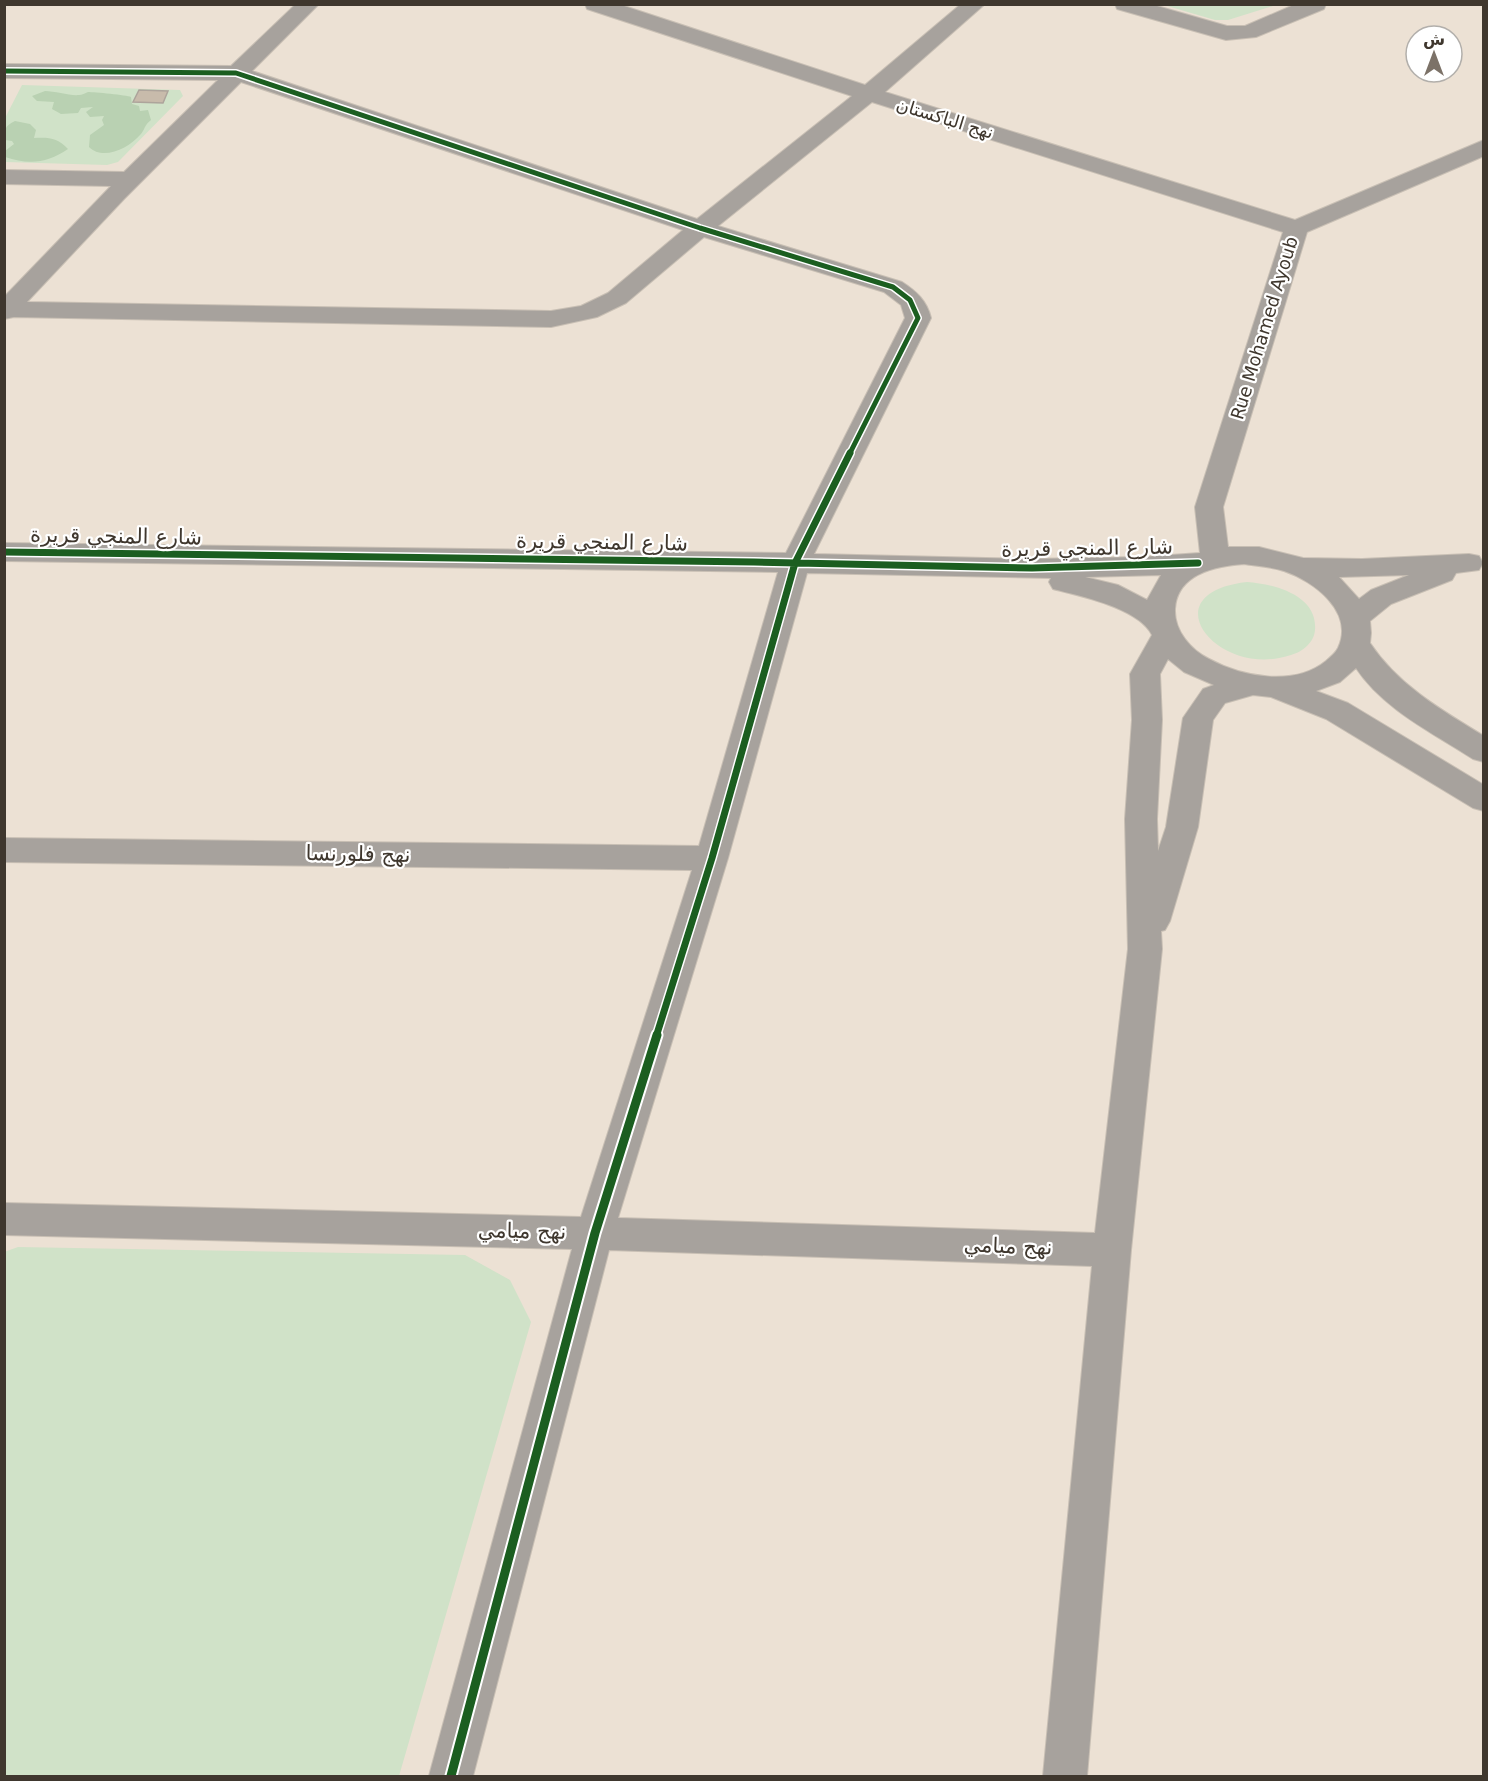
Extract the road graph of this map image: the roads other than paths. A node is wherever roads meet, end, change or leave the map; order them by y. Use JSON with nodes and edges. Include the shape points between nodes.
{"nodes":[{"id":1,"x":309,"y":4,"type":"edge"},
{"id":2,"x":595,"y":4,"type":"edge"},
{"id":3,"x":975,"y":4,"type":"edge"},
{"id":4,"x":1125,"y":4,"type":"edge"},
{"id":5,"x":1316,"y":4,"type":"edge"},
{"id":6,"x":4,"y":71,"type":"edge"},
{"id":7,"x":236,"y":73,"type":"junction"},
{"id":8,"x":869,"y":94,"type":"junction"},
{"id":9,"x":1484,"y":147,"type":"edge"},
{"id":10,"x":4,"y":177,"type":"edge"},
{"id":11,"x":130,"y":179,"type":"junction"},
{"id":12,"x":700,"y":228,"type":"junction"},
{"id":13,"x":1296,"y":228,"type":"junction"},
{"id":14,"x":5,"y":310,"type":"edge"},
{"id":15,"x":4,"y":552,"type":"edge"},
{"id":16,"x":1207,"y":560,"type":"junction"},
{"id":17,"x":1476,"y":561,"type":"edge"},
{"id":18,"x":795,"y":563,"type":"junction"},
{"id":19,"x":1303,"y":567,"type":"junction"},
{"id":20,"x":990,"y":569,"type":"junction"},
{"id":21,"x":1163,"y":627,"type":"junction"},
{"id":22,"x":1355,"y":631,"type":"junction"},
{"id":23,"x":1264,"y":686,"type":"junction"},
{"id":24,"x":1484,"y":751,"type":"edge"},
{"id":25,"x":1484,"y":800,"type":"edge"},
{"id":26,"x":4,"y":850,"type":"edge"},
{"id":27,"x":712,"y":858,"type":"junction"},
{"id":28,"x":1145,"y":949,"type":"junction"},
{"id":29,"x":4,"y":1219,"type":"edge"},
{"id":30,"x":595,"y":1233,"type":"junction"},
{"id":31,"x":1112,"y":1250,"type":"junction"},
{"id":32,"x":451,"y":1776,"type":"edge"},
{"id":33,"x":1065,"y":1776,"type":"edge"}],
"edges":[{"from":1,"to":7,"type":"street"},
{"from":2,"to":8,"type":"street","name":"نهج الباكستان"},
{"from":3,"to":8,"type":"street"},
{"from":4,"to":5,"type":"street","via":[[1226,33],[1248,32]]},
{"from":6,"to":7,"type":"street"},
{"from":7,"to":11,"type":"street"},
{"from":7,"to":12,"type":"street"},
{"from":8,"to":12,"type":"street"},
{"from":8,"to":13,"type":"street","name":"نهج الباكستان"},
{"from":9,"to":13,"type":"street","name":"Rue Mohamed Ayoub"},
{"from":10,"to":11,"type":"street"},
{"from":11,"to":14,"type":"street"},
{"from":12,"to":14,"type":"street","via":[[617,298],[588,312],[551,319]]},
{"from":12,"to":18,"type":"street","via":[[893,286],[917,308],[918,318]]},
{"from":13,"to":16,"type":"street","name":"Rue Mohamed Ayoub","via":[[1209,507]]},
{"from":15,"to":18,"type":"street","name":"شارع المنجي قريرة"},
{"from":16,"to":19,"type":"street","via":[[1254,556]]},
{"from":16,"to":20,"type":"street","name":"شارع المنجي قريرة","via":[[1132,568]]},
{"from":16,"to":21,"type":"street","via":[[1179,573],[1167,586],[1159,602]]},
{"from":17,"to":19,"type":"street","via":[[1362,568]]},
{"from":17,"to":22,"type":"street","via":[[1381,597]]},
{"from":18,"to":20,"type":"street","name":"شارع المنجي قريرة"},
{"from":18,"to":27,"type":"street"},
{"from":19,"to":22,"type":"street","via":[[1345,598]]},
{"from":20,"to":21,"type":"street","name":"شارع المنجي قريرة","via":[[1108,592]]},
{"from":21,"to":23,"type":"street","via":[[1180,653],[1200,668],[1224,678]]},
{"from":21,"to":28,"type":"street","via":[[1145,674],[1147,720],[1141,819]]},
{"from":22,"to":23,"type":"street","via":[[1345,661],[1327,675],[1304,683]]},
{"from":22,"to":24,"type":"street","via":[[1374,672],[1418,710]]},
{"from":23,"to":25,"type":"street","via":[[1337,711]]},
{"from":23,"to":28,"type":"street","via":[[1214,696],[1198,718],[1182,827]]},
{"from":26,"to":27,"type":"street","name":"نهج فلورنسا"},
{"from":27,"to":30,"type":"street"},
{"from":28,"to":31,"type":"street"},
{"from":29,"to":30,"type":"street","name":"نهج ميامي"},
{"from":30,"to":31,"type":"street","name":"نهج ميامي"},
{"from":30,"to":32,"type":"street"},
{"from":31,"to":33,"type":"street"}]}
